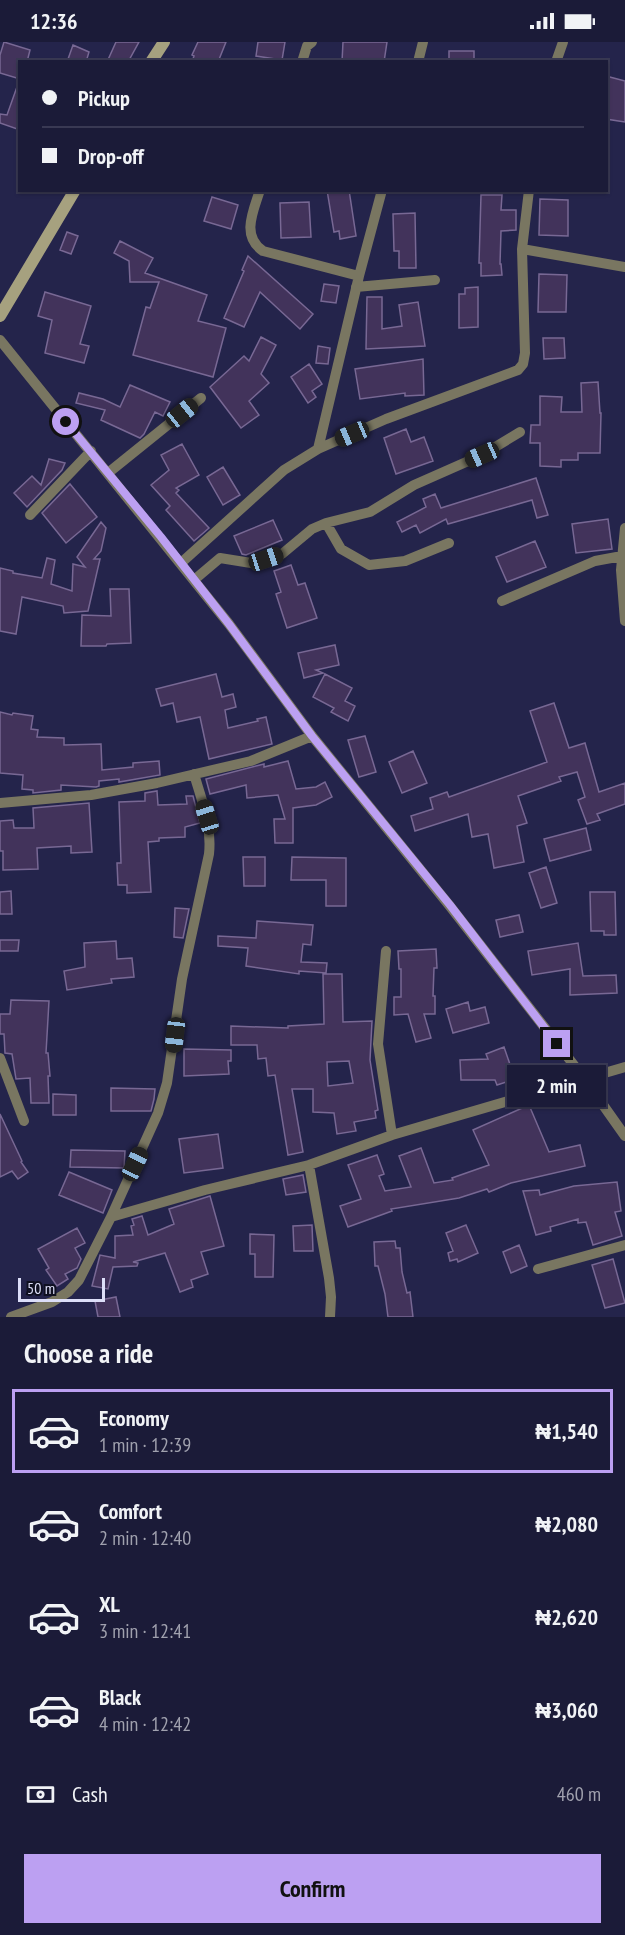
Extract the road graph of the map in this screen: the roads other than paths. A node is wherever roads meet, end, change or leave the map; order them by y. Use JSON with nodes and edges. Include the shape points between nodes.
{"nodes":[{"id":1,"x":164,"y":42,"type":"edge"},
{"id":2,"x":312,"y":42,"type":"edge"},
{"id":3,"x":423,"y":42,"type":"edge"},
{"id":4,"x":563,"y":42,"type":"edge"},
{"id":5,"x":152,"y":60,"type":"edge"},
{"id":6,"x":303,"y":60,"type":"edge"},
{"id":7,"x":418,"y":60,"type":"edge"},
{"id":8,"x":557,"y":60,"type":"edge"},
{"id":9,"x":74,"y":192,"type":"edge"},
{"id":10,"x":259,"y":192,"type":"edge"},
{"id":11,"x":381,"y":192,"type":"edge"},
{"id":12,"x":529,"y":192,"type":"edge"},
{"id":13,"x":522,"y":249,"type":"junction"},
{"id":14,"x":625,"y":267,"type":"edge"},
{"id":15,"x":435,"y":280,"type":"dead end"},
{"id":16,"x":358,"y":281,"type":"junction"},
{"id":17,"x":0,"y":316,"type":"edge"},
{"id":18,"x":0,"y":340,"type":"edge"},
{"id":19,"x":201,"y":398,"type":"dead end"},
{"id":20,"x":520,"y":432,"type":"dead end"},
{"id":21,"x":318,"y":449,"type":"junction"},
{"id":22,"x":90,"y":452,"type":"junction"},
{"id":23,"x":108,"y":473,"type":"junction"},
{"id":24,"x":30,"y":515,"type":"dead end"},
{"id":25,"x":326,"y":523,"type":"junction"},
{"id":26,"x":625,"y":528,"type":"edge"},
{"id":27,"x":450,"y":543,"type":"dead end"},
{"id":28,"x":623,"y":551,"type":"edge"},
{"id":29,"x":181,"y":563,"type":"junction"},
{"id":30,"x":194,"y":579,"type":"junction"},
{"id":31,"x":502,"y":601,"type":"dead end"},
{"id":32,"x":625,"y":621,"type":"edge"},
{"id":33,"x":312,"y":736,"type":"junction"},
{"id":34,"x":194,"y":774,"type":"junction"},
{"id":35,"x":0,"y":803,"type":"edge"},
{"id":36,"x":386,"y":951,"type":"dead end"},
{"id":37,"x":0,"y":1058,"type":"edge"},
{"id":38,"x":625,"y":1067,"type":"edge"},
{"id":39,"x":584,"y":1078,"type":"junction"},
{"id":40,"x":24,"y":1121,"type":"dead end"},
{"id":41,"x":392,"y":1135,"type":"junction"},
{"id":42,"x":625,"y":1136,"type":"edge"},
{"id":43,"x":309,"y":1165,"type":"junction"},
{"id":44,"x":111,"y":1217,"type":"junction"},
{"id":45,"x":625,"y":1245,"type":"edge"},
{"id":46,"x":538,"y":1269,"type":"dead end"},
{"id":47,"x":11,"y":1317,"type":"edge"},
{"id":48,"x":330,"y":1317,"type":"edge"}],
"edges":[{"from":1,"to":5,"type":"street"},
{"from":2,"to":6,"type":"street"},
{"from":3,"to":7,"type":"street"},
{"from":4,"to":8,"type":"street"},
{"from":9,"to":17,"type":"street"},
{"from":10,"to":16,"type":"street","via":[[250,231],[254,245]]},
{"from":11,"to":16,"type":"street"},
{"from":12,"to":13,"type":"street"},
{"from":13,"to":14,"type":"street"},
{"from":13,"to":21,"type":"street","via":[[525,353],[518,370]]},
{"from":15,"to":16,"type":"street"},
{"from":16,"to":21,"type":"street"},
{"from":18,"to":22,"type":"street"},
{"from":19,"to":23,"type":"street"},
{"from":20,"to":25,"type":"street","via":[[482,455],[414,485],[370,512]]},
{"from":21,"to":29,"type":"street","via":[[284,470]]},
{"from":22,"to":23,"type":"street"},
{"from":22,"to":24,"type":"street"},
{"from":23,"to":29,"type":"street"},
{"from":25,"to":27,"type":"street","via":[[341,549],[369,565],[405,561]]},
{"from":25,"to":30,"type":"street","via":[[312,529],[282,554],[251,563],[220,558]]},
{"from":26,"to":28,"type":"street"},
{"from":28,"to":31,"type":"street"},
{"from":28,"to":32,"type":"street"},
{"from":29,"to":30,"type":"street"},
{"from":30,"to":33,"type":"street"},
{"from":33,"to":34,"type":"street","via":[[251,761]]},
{"from":33,"to":39,"type":"street"},
{"from":34,"to":35,"type":"street","via":[[91,795]]},
{"from":34,"to":44,"type":"street","via":[[211,836],[182,979],[167,1083],[158,1113]]},
{"from":36,"to":41,"type":"street","via":[[378,1044]]},
{"from":37,"to":40,"type":"street"},
{"from":38,"to":39,"type":"street"},
{"from":39,"to":41,"type":"street"},
{"from":39,"to":42,"type":"street"},
{"from":41,"to":43,"type":"street"},
{"from":43,"to":44,"type":"street"},
{"from":43,"to":48,"type":"street","via":[[329,1278]]},
{"from":44,"to":47,"type":"street","via":[[83,1273],[68,1292]]},
{"from":45,"to":46,"type":"street"}]}
